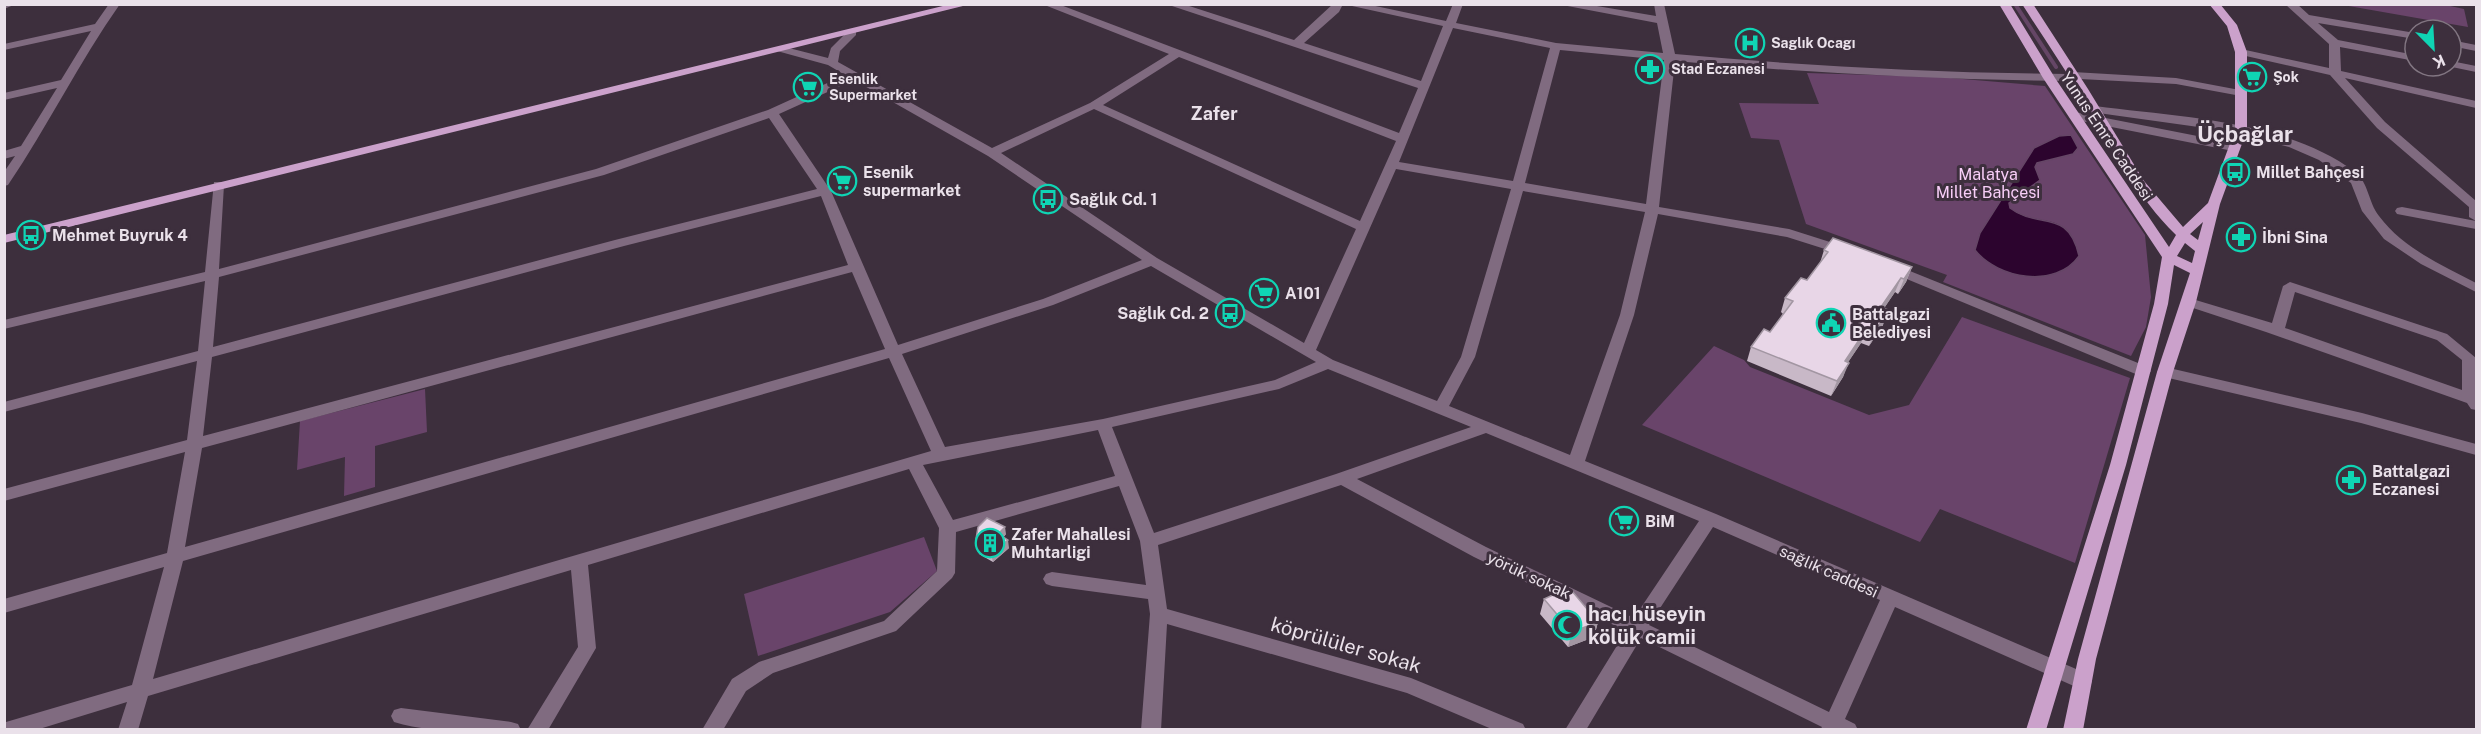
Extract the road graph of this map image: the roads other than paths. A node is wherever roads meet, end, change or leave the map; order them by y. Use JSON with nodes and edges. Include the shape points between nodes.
{"nodes":[{"id":1,"x":11,"y":4,"type":"edge"},
{"id":2,"x":115,"y":4,"type":"edge"},
{"id":3,"x":966,"y":4,"type":"edge"},
{"id":4,"x":1047,"y":4,"type":"edge"},
{"id":5,"x":1170,"y":4,"type":"edge"},
{"id":6,"x":1338,"y":4,"type":"edge"},
{"id":7,"x":1348,"y":4,"type":"edge"},
{"id":8,"x":1458,"y":4,"type":"edge"},
{"id":9,"x":1562,"y":4,"type":"edge"},
{"id":10,"x":1659,"y":4,"type":"edge"},
{"id":11,"x":2004,"y":4,"type":"edge"},
{"id":12,"x":2027,"y":4,"type":"edge"},
{"id":13,"x":2214,"y":4,"type":"edge"},
{"id":14,"x":2290,"y":4,"type":"edge"},
{"id":15,"x":4,"y":6,"type":"edge"},
{"id":16,"x":950,"y":6,"type":"edge"},
{"id":17,"x":2306,"y":18,"type":"junction"},
{"id":18,"x":1661,"y":20,"type":"junction"},
{"id":19,"x":99,"y":26,"type":"junction"},
{"id":20,"x":1449,"y":26,"type":"junction"},
{"id":21,"x":852,"y":33,"type":"junction"},
{"id":22,"x":2403,"y":34,"type":"edge"},
{"id":23,"x":2334,"y":43,"type":"junction"},
{"id":24,"x":1295,"y":45,"type":"junction"},
{"id":25,"x":1556,"y":46,"type":"junction"},
{"id":26,"x":4,"y":47,"type":"edge"},
{"id":27,"x":781,"y":49,"type":"junction"},
{"id":28,"x":2241,"y":52,"type":"junction"},
{"id":29,"x":1179,"y":53,"type":"junction"},
{"id":30,"x":2403,"y":55,"type":"edge"},
{"id":31,"x":1670,"y":58,"type":"junction"},
{"id":32,"x":832,"y":63,"type":"junction"},
{"id":33,"x":2335,"y":74,"type":"junction"},
{"id":34,"x":853,"y":76,"type":"junction"},
{"id":35,"x":2074,"y":76,"type":"junction"},
{"id":36,"x":2049,"y":78,"type":"junction"},
{"id":37,"x":66,"y":82,"type":"junction"},
{"id":38,"x":1425,"y":86,"type":"junction"},
{"id":39,"x":2241,"y":93,"type":"junction"},
{"id":40,"x":4,"y":97,"type":"edge"},
{"id":41,"x":2476,"y":104,"type":"edge"},
{"id":42,"x":1094,"y":105,"type":"junction"},
{"id":43,"x":2095,"y":110,"type":"junction"},
{"id":44,"x":772,"y":113,"type":"junction"},
{"id":45,"x":2075,"y":116,"type":"junction"},
{"id":46,"x":2102,"y":122,"type":"junction"},
{"id":47,"x":2241,"y":130,"type":"junction"},
{"id":48,"x":1403,"y":139,"type":"junction"},
{"id":49,"x":2233,"y":147,"type":"junction"},
{"id":50,"x":26,"y":149,"type":"junction"},
{"id":51,"x":992,"y":153,"type":"junction"},
{"id":52,"x":4,"y":155,"type":"edge"},
{"id":53,"x":1391,"y":164,"type":"junction"},
{"id":54,"x":4,"y":182,"type":"edge"},
{"id":55,"x":218,"y":185,"type":"junction"},
{"id":56,"x":1516,"y":187,"type":"junction"},
{"id":57,"x":2454,"y":188,"type":"junction"},
{"id":58,"x":825,"y":191,"type":"junction"},
{"id":59,"x":2476,"y":191,"type":"edge"},
{"id":60,"x":2214,"y":204,"type":"junction"},
{"id":61,"x":1652,"y":211,"type":"junction"},
{"id":62,"x":2402,"y":211,"type":"dead end"},
{"id":63,"x":2476,"y":217,"type":"edge"},
{"id":64,"x":2476,"y":225,"type":"edge"},
{"id":65,"x":1362,"y":226,"type":"junction"},
{"id":66,"x":2183,"y":236,"type":"junction"},
{"id":67,"x":4,"y":239,"type":"edge"},
{"id":68,"x":2203,"y":251,"type":"junction"},
{"id":69,"x":1862,"y":257,"type":"edge"},
{"id":70,"x":2169,"y":257,"type":"junction"},
{"id":71,"x":1152,"y":261,"type":"junction"},
{"id":72,"x":1877,"y":262,"type":"edge"},
{"id":73,"x":856,"y":267,"type":"junction"},
{"id":74,"x":2197,"y":271,"type":"junction"},
{"id":75,"x":213,"y":275,"type":"junction"},
{"id":76,"x":2476,"y":288,"type":"edge"},
{"id":77,"x":2189,"y":302,"type":"junction"},
{"id":78,"x":4,"y":325,"type":"edge"},
{"id":79,"x":2272,"y":329,"type":"junction"},
{"id":80,"x":895,"y":351,"type":"junction"},
{"id":81,"x":1308,"y":351,"type":"junction"},
{"id":82,"x":206,"y":355,"type":"junction"},
{"id":83,"x":1328,"y":363,"type":"junction"},
{"id":84,"x":2143,"y":371,"type":"junction"},
{"id":85,"x":2165,"y":372,"type":"junction"},
{"id":86,"x":2475,"y":402,"type":"edge"},
{"id":87,"x":4,"y":407,"type":"edge"},
{"id":88,"x":1440,"y":409,"type":"junction"},
{"id":89,"x":1102,"y":424,"type":"junction"},
{"id":90,"x":1487,"y":427,"type":"junction"},
{"id":91,"x":194,"y":445,"type":"junction"},
{"id":92,"x":2476,"y":450,"type":"edge"},
{"id":93,"x":940,"y":454,"type":"junction"},
{"id":94,"x":915,"y":462,"type":"junction"},
{"id":95,"x":1575,"y":465,"type":"junction"},
{"id":96,"x":1342,"y":478,"type":"junction"},
{"id":97,"x":1125,"y":479,"type":"junction"},
{"id":98,"x":4,"y":495,"type":"edge"},
{"id":99,"x":1710,"y":518,"type":"junction"},
{"id":100,"x":948,"y":528,"type":"junction"},
{"id":101,"x":1149,"y":541,"type":"junction"},
{"id":102,"x":175,"y":558,"type":"junction"},
{"id":103,"x":579,"y":561,"type":"junction"},
{"id":104,"x":1052,"y":579,"type":"dead end"},
{"id":105,"x":1156,"y":593,"type":"junction"},
{"id":106,"x":1890,"y":598,"type":"junction"},
{"id":107,"x":4,"y":606,"type":"edge"},
{"id":108,"x":1159,"y":614,"type":"junction"},
{"id":109,"x":1638,"y":627,"type":"junction"},
{"id":110,"x":2055,"y":670,"type":"junction"},
{"id":111,"x":2083,"y":681,"type":"junction"},
{"id":112,"x":140,"y":690,"type":"junction"},
{"id":113,"x":401,"y":716,"type":"dead end"},
{"id":114,"x":1837,"y":727,"type":"edge"},
{"id":115,"x":6,"y":729,"type":"edge"},
{"id":116,"x":129,"y":729,"type":"edge"},
{"id":117,"x":511,"y":729,"type":"edge"},
{"id":118,"x":537,"y":729,"type":"edge"},
{"id":119,"x":712,"y":729,"type":"edge"},
{"id":120,"x":1151,"y":729,"type":"edge"},
{"id":121,"x":1516,"y":729,"type":"edge"},
{"id":122,"x":1575,"y":729,"type":"edge"},
{"id":123,"x":2036,"y":729,"type":"edge"},
{"id":124,"x":2073,"y":729,"type":"edge"}],
"edges":[{"from":1,"to":15,"type":"street"},
{"from":2,"to":19,"type":"street"},
{"from":3,"to":16,"type":"main road"},
{"from":4,"to":29,"type":"street"},
{"from":5,"to":24,"type":"street"},
{"from":6,"to":24,"type":"street"},
{"from":7,"to":20,"type":"street"},
{"from":8,"to":20,"type":"street"},
{"from":9,"to":18,"type":"street"},
{"from":10,"to":18,"type":"street"},
{"from":11,"to":36,"type":"main road","name":"Yunus Emre Caddesi"},
{"from":12,"to":35,"type":"main road","name":"Yunus Emre Caddesi"},
{"from":13,"to":28,"type":"main road","via":[[2232,25]]},
{"from":14,"to":17,"type":"street"},
{"from":16,"to":21,"type":"main road"},
{"from":17,"to":22,"type":"street"},
{"from":17,"to":23,"type":"street"},
{"from":18,"to":31,"type":"street"},
{"from":19,"to":26,"type":"street"},
{"from":19,"to":37,"type":"street"},
{"from":20,"to":25,"type":"street"},
{"from":20,"to":38,"type":"street"},
{"from":21,"to":27,"type":"main road"},
{"from":21,"to":32,"type":"street","via":[[835,50]]},
{"from":23,"to":30,"type":"street"},
{"from":23,"to":33,"type":"street"},
{"from":24,"to":38,"type":"street"},
{"from":25,"to":31,"type":"street"},
{"from":25,"to":56,"type":"street"},
{"from":27,"to":32,"type":"street","name":"sağlık caddesi"},
{"from":27,"to":55,"type":"main road"},
{"from":28,"to":33,"type":"street"},
{"from":28,"to":39,"type":"main road"},
{"from":29,"to":42,"type":"street"},
{"from":29,"to":48,"type":"street"},
{"from":31,"to":36,"type":"street"},
{"from":31,"to":61,"type":"street"},
{"from":32,"to":34,"type":"street","name":"sağlık caddesi"},
{"from":33,"to":41,"type":"street"},
{"from":33,"to":57,"type":"street","via":[[2381,125]]},
{"from":34,"to":44,"type":"street"},
{"from":34,"to":51,"type":"street","name":"sağlık caddesi"},
{"from":35,"to":36,"type":"street"},
{"from":35,"to":39,"type":"street","via":[[2176,81]]},
{"from":35,"to":43,"type":"main road","name":"Yunus Emre Caddesi"},
{"from":36,"to":45,"type":"main road","name":"Yunus Emre Caddesi"},
{"from":37,"to":40,"type":"street"},
{"from":37,"to":50,"type":"street"},
{"from":38,"to":48,"type":"street"},
{"from":39,"to":47,"type":"main road"},
{"from":42,"to":51,"type":"street"},
{"from":42,"to":65,"type":"street"},
{"from":43,"to":46,"type":"main road","name":"Yunus Emre Caddesi"},
{"from":43,"to":47,"type":"street"},
{"from":44,"to":58,"type":"street"},
{"from":44,"to":75,"type":"street","via":[[600,172]]},
{"from":45,"to":46,"type":"street"},
{"from":45,"to":70,"type":"main road","name":"Yunus Emre Caddesi"},
{"from":46,"to":49,"type":"street"},
{"from":46,"to":66,"type":"main road","name":"Yunus Emre Caddesi","via":[[2149,199]]},
{"from":47,"to":49,"type":"main road"},
{"from":47,"to":76,"type":"street","via":[[2309,151],[2349,173],[2358,182],[2366,207],[2382,229],[2401,246]]},
{"from":48,"to":53,"type":"street"},
{"from":49,"to":60,"type":"main road"},
{"from":50,"to":52,"type":"street"},
{"from":50,"to":54,"type":"street"},
{"from":51,"to":71,"type":"street","name":"sağlık caddesi"},
{"from":53,"to":56,"type":"street"},
{"from":53,"to":65,"type":"street"},
{"from":55,"to":67,"type":"main road"},
{"from":55,"to":75,"type":"street"},
{"from":56,"to":61,"type":"street"},
{"from":56,"to":88,"type":"street","via":[[1468,357]]},
{"from":57,"to":59,"type":"street"},
{"from":57,"to":63,"type":"street","via":[[2475,206]]},
{"from":58,"to":73,"type":"street"},
{"from":58,"to":82,"type":"street","via":[[632,238]]},
{"from":60,"to":66,"type":"main road"},
{"from":60,"to":68,"type":"main road"},
{"from":61,"to":69,"type":"street","via":[[1789,233]]},
{"from":61,"to":95,"type":"street","via":[[1627,315]]},
{"from":62,"to":64,"type":"street"},
{"from":65,"to":81,"type":"street"},
{"from":66,"to":68,"type":"main road","name":"Yunus Emre Caddesi"},
{"from":66,"to":70,"type":"main road"},
{"from":68,"to":74,"type":"main road"},
{"from":70,"to":74,"type":"main road","name":"Yunus Emre Caddesi"},
{"from":70,"to":84,"type":"main road"},
{"from":71,"to":80,"type":"street","via":[[1048,302]]},
{"from":71,"to":81,"type":"street","name":"sağlık caddesi"},
{"from":72,"to":84,"type":"street"},
{"from":73,"to":80,"type":"street"},
{"from":73,"to":91,"type":"street"},
{"from":74,"to":77,"type":"main road"},
{"from":75,"to":78,"type":"street"},
{"from":75,"to":82,"type":"street"},
{"from":77,"to":79,"type":"street"},
{"from":77,"to":85,"type":"main road"},
{"from":79,"to":86,"type":"street"},
{"from":79,"to":86,"type":"street","via":[[2277,330],[2290,286],[2442,337],[2469,358],[2470,392]]},
{"from":80,"to":93,"type":"street"},
{"from":80,"to":102,"type":"street"},
{"from":81,"to":83,"type":"street","name":"sağlık caddesi"},
{"from":82,"to":87,"type":"street"},
{"from":82,"to":91,"type":"street"},
{"from":83,"to":88,"type":"street","name":"sağlık caddesi"},
{"from":83,"to":89,"type":"street","via":[[1279,384]]},
{"from":84,"to":110,"type":"main road"},
{"from":85,"to":92,"type":"street","via":[[2362,418]]},
{"from":85,"to":111,"type":"main road"},
{"from":88,"to":90,"type":"street","name":"sağlık caddesi"},
{"from":89,"to":93,"type":"street"},
{"from":89,"to":97,"type":"street"},
{"from":90,"to":95,"type":"street","name":"sağlık caddesi"},
{"from":90,"to":96,"type":"street"},
{"from":91,"to":98,"type":"street"},
{"from":91,"to":102,"type":"street"},
{"from":93,"to":94,"type":"street"},
{"from":94,"to":100,"type":"street"},
{"from":94,"to":103,"type":"street"},
{"from":95,"to":99,"type":"street","name":"sağlık caddesi"},
{"from":96,"to":101,"type":"street"},
{"from":96,"to":109,"type":"street","name":"yörük sokak","via":[[1480,552]]},
{"from":97,"to":100,"type":"street"},
{"from":97,"to":101,"type":"street"},
{"from":99,"to":106,"type":"street","name":"sağlık caddesi"},
{"from":99,"to":109,"type":"street"},
{"from":100,"to":119,"type":"street","via":[[946,573],[890,626],[766,667],[739,685]]},
{"from":101,"to":105,"type":"street"},
{"from":102,"to":107,"type":"street"},
{"from":102,"to":112,"type":"street"},
{"from":103,"to":112,"type":"street"},
{"from":103,"to":118,"type":"street","via":[[587,648]]},
{"from":104,"to":105,"type":"street"},
{"from":105,"to":108,"type":"street"},
{"from":106,"to":110,"type":"street","name":"sağlık caddesi"},
{"from":106,"to":114,"type":"street"},
{"from":108,"to":120,"type":"street"},
{"from":108,"to":121,"type":"street","name":"köprülüler sokak","via":[[1411,686]]},
{"from":109,"to":114,"type":"street","name":"yörük sokak"},
{"from":109,"to":122,"type":"street"},
{"from":110,"to":111,"type":"street","name":"sağlık caddesi"},
{"from":110,"to":123,"type":"main road"},
{"from":111,"to":124,"type":"main road"},
{"from":112,"to":115,"type":"street"},
{"from":112,"to":116,"type":"street"},
{"from":113,"to":117,"type":"street"}]}
